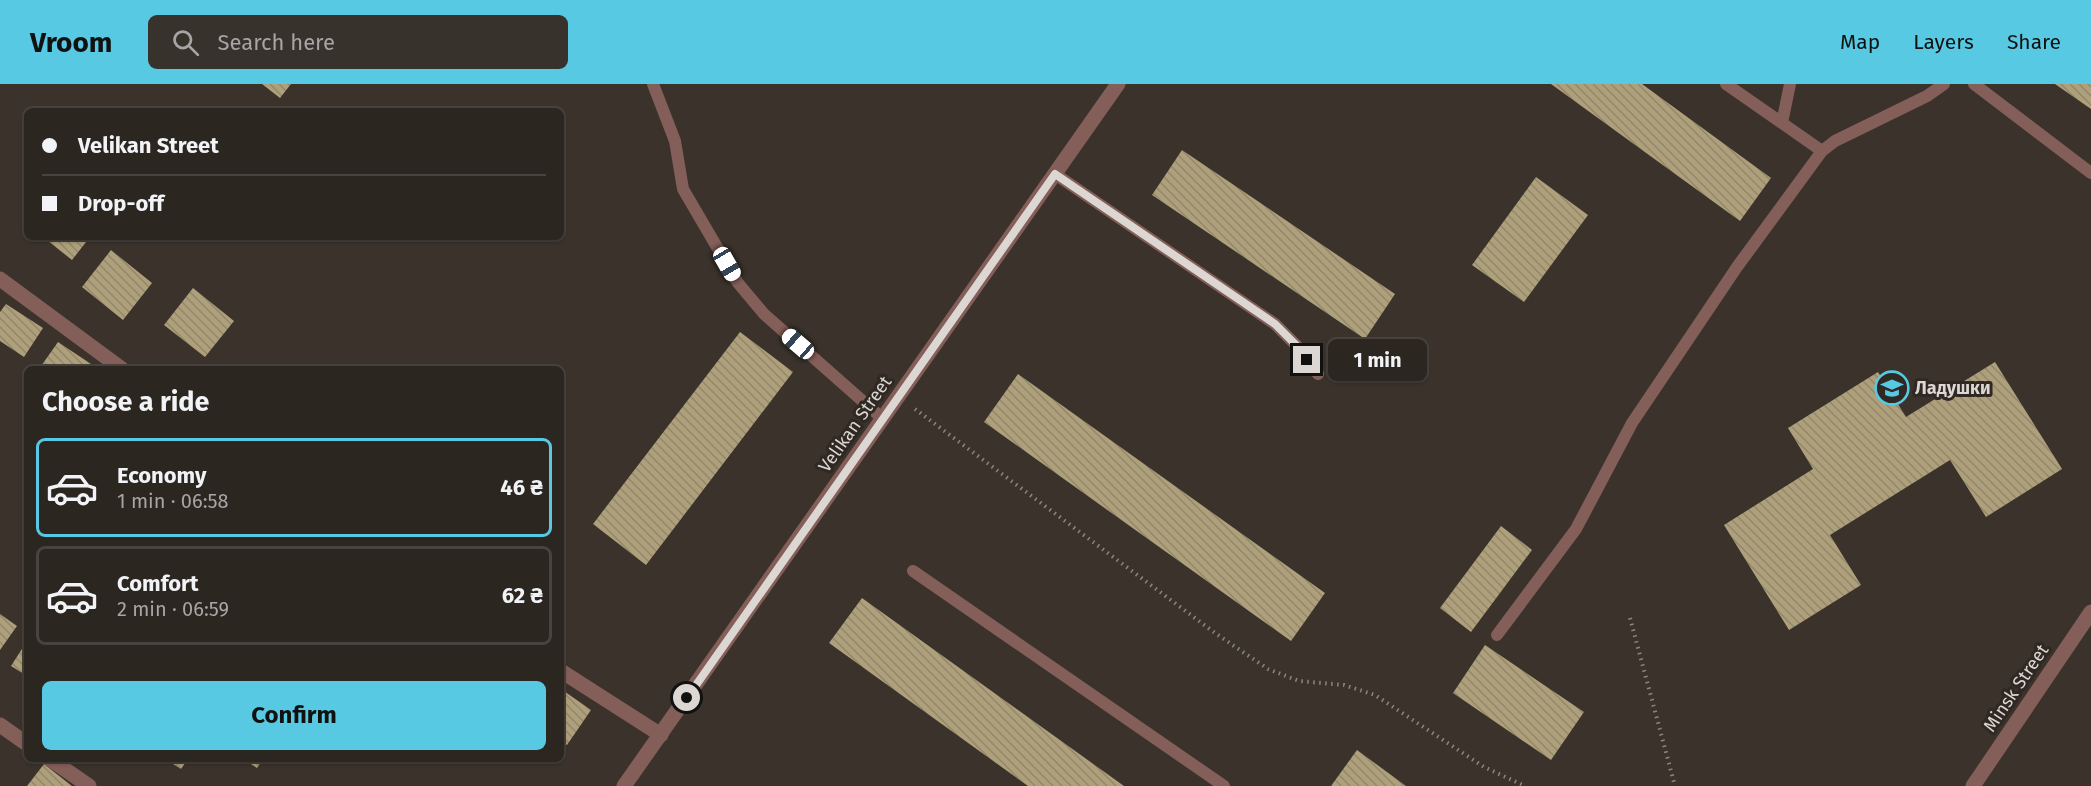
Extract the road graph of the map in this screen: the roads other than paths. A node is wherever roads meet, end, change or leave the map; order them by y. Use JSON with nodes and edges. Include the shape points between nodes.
{"nodes":[{"id":1,"x":652,"y":84,"type":"edge"},
{"id":2,"x":1118,"y":84,"type":"edge"},
{"id":3,"x":1726,"y":84,"type":"edge"},
{"id":4,"x":1790,"y":84,"type":"edge"},
{"id":5,"x":1944,"y":84,"type":"edge"},
{"id":6,"x":1974,"y":84,"type":"edge"},
{"id":7,"x":1782,"y":123,"type":"junction"},
{"id":8,"x":1822,"y":151,"type":"junction"},
{"id":9,"x":2091,"y":173,"type":"edge"},
{"id":10,"x":1055,"y":174,"type":"junction"},
{"id":11,"x":0,"y":279,"type":"edge"},
{"id":12,"x":118,"y":366,"type":"edge"},
{"id":13,"x":1318,"y":374,"type":"dead end"},
{"id":14,"x":884,"y":419,"type":"junction"},
{"id":15,"x":913,"y":571,"type":"dead end"},
{"id":16,"x":2091,"y":612,"type":"edge"},
{"id":17,"x":1497,"y":635,"type":"dead end"},
{"id":18,"x":564,"y":673,"type":"edge"},
{"id":19,"x":0,"y":725,"type":"edge"},
{"id":20,"x":661,"y":735,"type":"junction"},
{"id":21,"x":24,"y":742,"type":"edge"},
{"id":22,"x":54,"y":762,"type":"edge"},
{"id":23,"x":89,"y":786,"type":"edge"},
{"id":24,"x":624,"y":786,"type":"edge"},
{"id":25,"x":1224,"y":786,"type":"edge"},
{"id":26,"x":1973,"y":786,"type":"edge"}],
"edges":[{"from":1,"to":14,"type":"lane","via":[[675,141],[683,189],[738,283],[764,314]]},
{"from":2,"to":10,"type":"street","name":"Velikan Street"},
{"from":3,"to":7,"type":"lane"},
{"from":4,"to":7,"type":"lane"},
{"from":5,"to":8,"type":"lane"},
{"from":6,"to":9,"type":"lane"},
{"from":7,"to":8,"type":"lane"},
{"from":8,"to":17,"type":"lane","via":[[1638,413],[1576,529]]},
{"from":10,"to":13,"type":"lane","via":[[1275,324]]},
{"from":10,"to":14,"type":"street","name":"Velikan Street"},
{"from":11,"to":12,"type":"street"},
{"from":14,"to":20,"type":"street","name":"Velikan Street"},
{"from":15,"to":25,"type":"lane"},
{"from":16,"to":26,"type":"street","name":"Minsk Street"},
{"from":18,"to":20,"type":"street"},
{"from":19,"to":21,"type":"street"},
{"from":20,"to":24,"type":"street","name":"Velikan Street"},
{"from":22,"to":23,"type":"street"}]}
